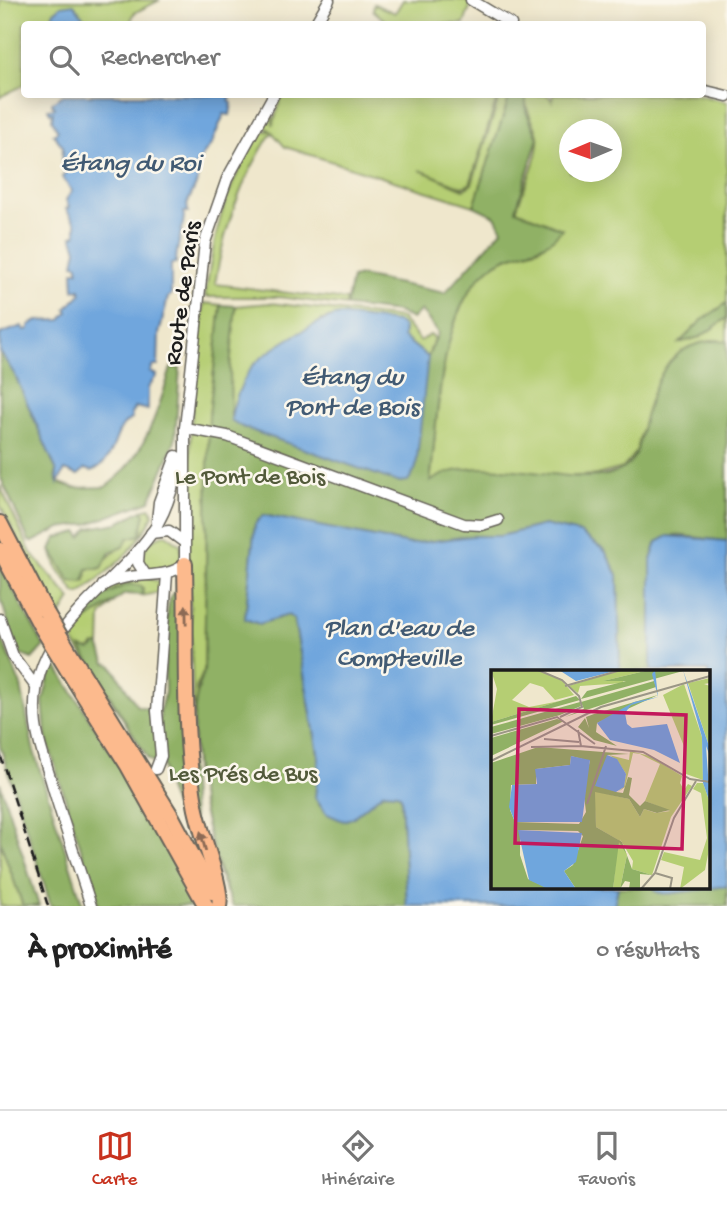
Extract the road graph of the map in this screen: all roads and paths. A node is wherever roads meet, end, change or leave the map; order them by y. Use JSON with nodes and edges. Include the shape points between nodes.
{"nodes":[{"id":1,"x":329,"y":0,"type":"edge"},
{"id":2,"x":471,"y":0,"type":"edge"},
{"id":3,"x":317,"y":21,"type":"edge"},
{"id":4,"x":506,"y":21,"type":"edge"},
{"id":5,"x":706,"y":91,"type":"edge"},
{"id":6,"x":727,"y":96,"type":"edge"},
{"id":7,"x":272,"y":98,"type":"edge"},
{"id":8,"x":185,"y":428,"type":"junction"},
{"id":9,"x":498,"y":520,"type":"dead end"},
{"id":10,"x":0,"y":523,"type":"edge"},
{"id":11,"x":153,"y":529,"type":"junction"},
{"id":12,"x":184,"y":542,"type":"junction"},
{"id":13,"x":139,"y":549,"type":"junction"},
{"id":14,"x":0,"y":550,"type":"edge"},
{"id":15,"x":185,"y":564,"type":"junction"},
{"id":16,"x":145,"y":574,"type":"junction"},
{"id":17,"x":167,"y":574,"type":"junction"},
{"id":18,"x":103,"y":584,"type":"junction"},
{"id":19,"x":43,"y":617,"type":"junction"},
{"id":20,"x":0,"y":619,"type":"edge"},
{"id":21,"x":70,"y":664,"type":"junction"},
{"id":22,"x":36,"y":687,"type":"junction"},
{"id":23,"x":156,"y":769,"type":"dead end"},
{"id":24,"x":91,"y":906,"type":"edge"},
{"id":25,"x":206,"y":906,"type":"edge"},
{"id":26,"x":219,"y":906,"type":"edge"}],
"edges":[{"from":1,"to":3,"type":"street"},
{"from":2,"to":4,"type":"street"},
{"from":5,"to":6,"type":"street"},
{"from":7,"to":8,"type":"street","name":"Route de Paris","via":[[227,179],[209,227]]},
{"from":8,"to":9,"type":"street","via":[[227,436],[464,524]]},
{"from":8,"to":11,"type":"street","name":"Route de Paris","via":[[171,494]]},
{"from":8,"to":12,"type":"street","name":"Route de Paris"},
{"from":10,"to":19,"type":"highway"},
{"from":11,"to":12,"type":"street","via":[[169,531]]},
{"from":11,"to":13,"type":"street","name":"Route de Paris"},
{"from":12,"to":15,"type":"street","name":"Route de Paris"},
{"from":13,"to":16,"type":"street","via":[[138,563]]},
{"from":13,"to":18,"type":"street","name":"Route de Paris"},
{"from":14,"to":19,"type":"highway"},
{"from":15,"to":17,"type":"street"},
{"from":26,"to":15,"type":"highway","one_way":true,"via":[[222,896],[193,793]]},
{"from":16,"to":17,"type":"street"},
{"from":16,"to":18,"type":"street"},
{"from":17,"to":23,"type":"street","via":[[157,711],[161,750]]},
{"from":18,"to":22,"type":"street","name":"Route de Paris","via":[[58,636]]},
{"from":19,"to":21,"type":"highway","bridge":true},
{"from":20,"to":22,"type":"street","via":[[13,656]]},
{"from":21,"to":25,"type":"highway"},
{"from":21,"to":26,"type":"highway","via":[[172,817]]},
{"from":22,"to":24,"type":"street","via":[[34,713],[40,745]]}]}
